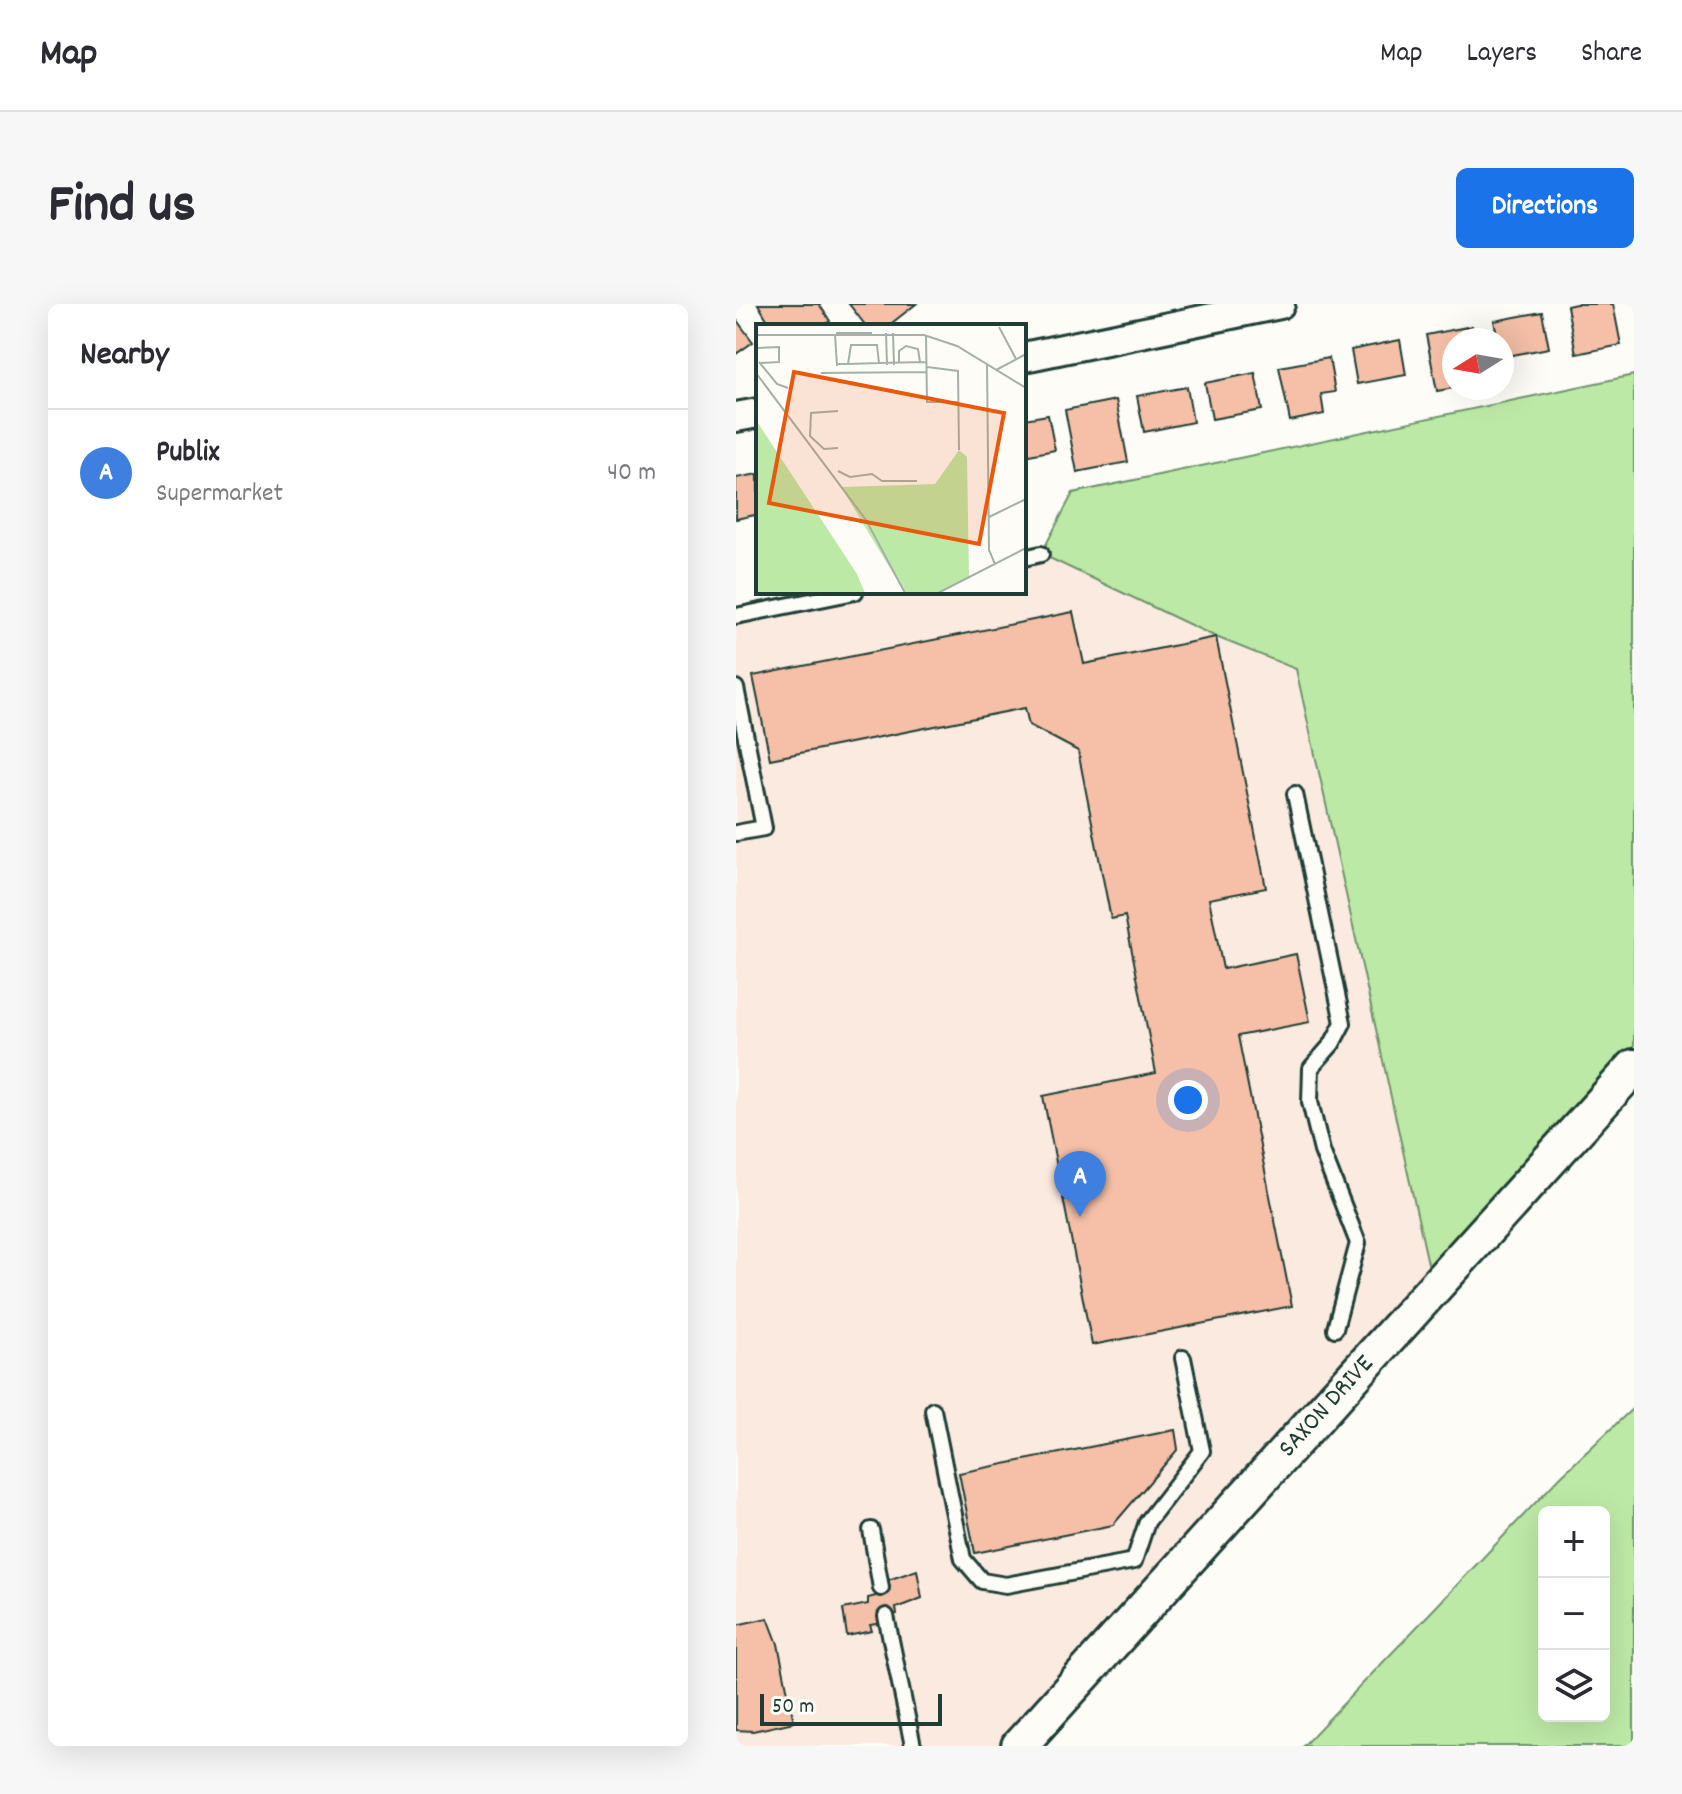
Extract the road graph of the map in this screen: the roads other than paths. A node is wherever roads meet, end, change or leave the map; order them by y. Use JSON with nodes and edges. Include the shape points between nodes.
{"nodes":[{"id":1,"x":1280,"y":304,"type":"edge"},
{"id":2,"x":1026,"y":357,"type":"edge"},
{"id":3,"x":756,"y":413,"type":"edge"},
{"id":4,"x":736,"y":417,"type":"edge"},
{"id":5,"x":1041,"y":554,"type":"dead end"},
{"id":6,"x":1026,"y":558,"type":"edge"},
{"id":7,"x":845,"y":594,"type":"edge"},
{"id":8,"x":736,"y":616,"type":"edge"},
{"id":9,"x":736,"y":692,"type":"edge"},
{"id":10,"x":1295,"y":794,"type":"dead end"},
{"id":11,"x":736,"y":833,"type":"edge"},
{"id":12,"x":1634,"y":1067,"type":"edge"},
{"id":13,"x":1335,"y":1329,"type":"dead end"},
{"id":14,"x":1183,"y":1358,"type":"dead end"},
{"id":15,"x":933,"y":1410,"type":"dead end"},
{"id":16,"x":871,"y":1530,"type":"dead end"},
{"id":17,"x":881,"y":1588,"type":"dead end"},
{"id":18,"x":886,"y":1616,"type":"dead end"},
{"id":19,"x":913,"y":1746,"type":"edge"},
{"id":20,"x":1019,"y":1746,"type":"edge"}],
"edges":[{"from":1,"to":2,"type":"street"},
{"from":3,"to":4,"type":"street"},
{"from":5,"to":6,"type":"lane"},
{"from":7,"to":8,"type":"lane"},
{"from":9,"to":11,"type":"lane","via":[[764,828]]},
{"from":10,"to":13,"type":"lane","via":[[1343,1023],[1311,1068],[1310,1102],[1322,1151],[1358,1243]]},
{"from":12,"to":20,"type":"street","name":"SAXON DRIVE"},
{"from":14,"to":15,"type":"lane","via":[[1202,1451],[1147,1522],[1134,1561],[1006,1585],[982,1581],[963,1559]]},
{"from":16,"to":17,"type":"lane"},
{"from":18,"to":19,"type":"lane"}]}
